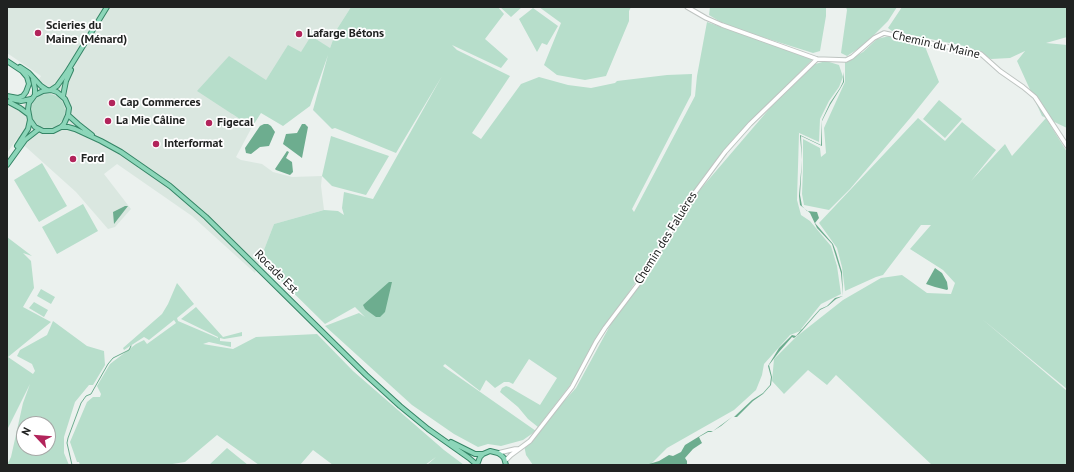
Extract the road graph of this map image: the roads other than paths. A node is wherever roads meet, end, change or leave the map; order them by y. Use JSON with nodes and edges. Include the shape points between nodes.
{"nodes":[{"id":1,"x":106,"y":7,"type":"edge"},
{"id":2,"x":687,"y":7,"type":"edge"},
{"id":3,"x":79,"y":53,"type":"junction"},
{"id":4,"x":817,"y":59,"type":"junction"},
{"id":5,"x":7,"y":60,"type":"edge"},
{"id":6,"x":32,"y":76,"type":"junction"},
{"id":7,"x":49,"y":90,"type":"junction"},
{"id":8,"x":7,"y":96,"type":"edge"},
{"id":9,"x":63,"y":96,"type":"junction"},
{"id":10,"x":33,"y":97,"type":"junction"},
{"id":11,"x":7,"y":101,"type":"edge"},
{"id":12,"x":28,"y":114,"type":"junction"},
{"id":13,"x":68,"y":115,"type":"junction"},
{"id":14,"x":30,"y":120,"type":"junction"},
{"id":15,"x":61,"y":127,"type":"junction"},
{"id":16,"x":39,"y":129,"type":"junction"},
{"id":17,"x":101,"y":141,"type":"junction"},
{"id":18,"x":1067,"y":146,"type":"edge"},
{"id":19,"x":7,"y":160,"type":"edge"},
{"id":20,"x":7,"y":165,"type":"edge"},
{"id":21,"x":428,"y":429,"type":"junction"},
{"id":22,"x":518,"y":449,"type":"junction"},
{"id":23,"x":498,"y":453,"type":"junction"},
{"id":24,"x":483,"y":454,"type":"junction"},
{"id":25,"x":506,"y":463,"type":"edge"},
{"id":26,"x":477,"y":465,"type":"edge"}],
"edges":[{"from":1,"to":3,"type":"main road"},
{"from":2,"to":4,"type":"street","name":"Chemin du Maine","via":[[722,25]]},
{"from":3,"to":7,"type":"main road","via":[[62,79]]},
{"from":3,"to":9,"type":"main road","via":[[66,81]]},
{"from":4,"to":18,"type":"street","name":"Chemin du Maine","via":[[846,60],[884,33],[981,54],[1035,97]]},
{"from":4,"to":22,"type":"street","name":"Chemin des Faluères","via":[[725,152],[696,190],[654,263],[596,342],[572,387],[530,441]]},
{"from":5,"to":6,"type":"main road"},
{"from":5,"to":8,"type":"main road","via":[[22,71],[29,84],[22,96]]},
{"from":6,"to":7,"type":"main road"},
{"from":6,"to":10,"type":"main road","via":[[35,83]]},
{"from":7,"to":9,"type":"main road"},
{"from":7,"to":10,"type":"main road"},
{"from":8,"to":10,"type":"main road","via":[[21,101]]},
{"from":9,"to":13,"type":"main road","via":[[69,108]]},
{"from":10,"to":12,"type":"main road"},
{"from":11,"to":12,"type":"main road"},
{"from":12,"to":14,"type":"main road"},
{"from":13,"to":15,"type":"main road"},
{"from":13,"to":17,"type":"main road"},
{"from":14,"to":16,"type":"main road"},
{"from":14,"to":19,"type":"main road","via":[[27,132]]},
{"from":15,"to":16,"type":"main road","via":[[52,131]]},
{"from":15,"to":17,"type":"main road","via":[[75,129]]},
{"from":16,"to":20,"type":"main road","via":[[25,140]]},
{"from":17,"to":21,"type":"main road","name":"Rocade Est","via":[[152,172],[206,217],[366,375]]},
{"from":21,"to":24,"type":"main road","name":"Rocade Est","via":[[475,454]]},
{"from":21,"to":26,"type":"main road","name":"Rocade Est"},
{"from":22,"to":23,"type":"street","name":"Chemin des Faluères"},
{"from":22,"to":25,"type":"street","name":"Chemin des Faluères"},
{"from":23,"to":24,"type":"main road","name":"Rocade Est","via":[[490,451]]},
{"from":23,"to":25,"type":"main road"},
{"from":24,"to":26,"type":"main road"}]}
